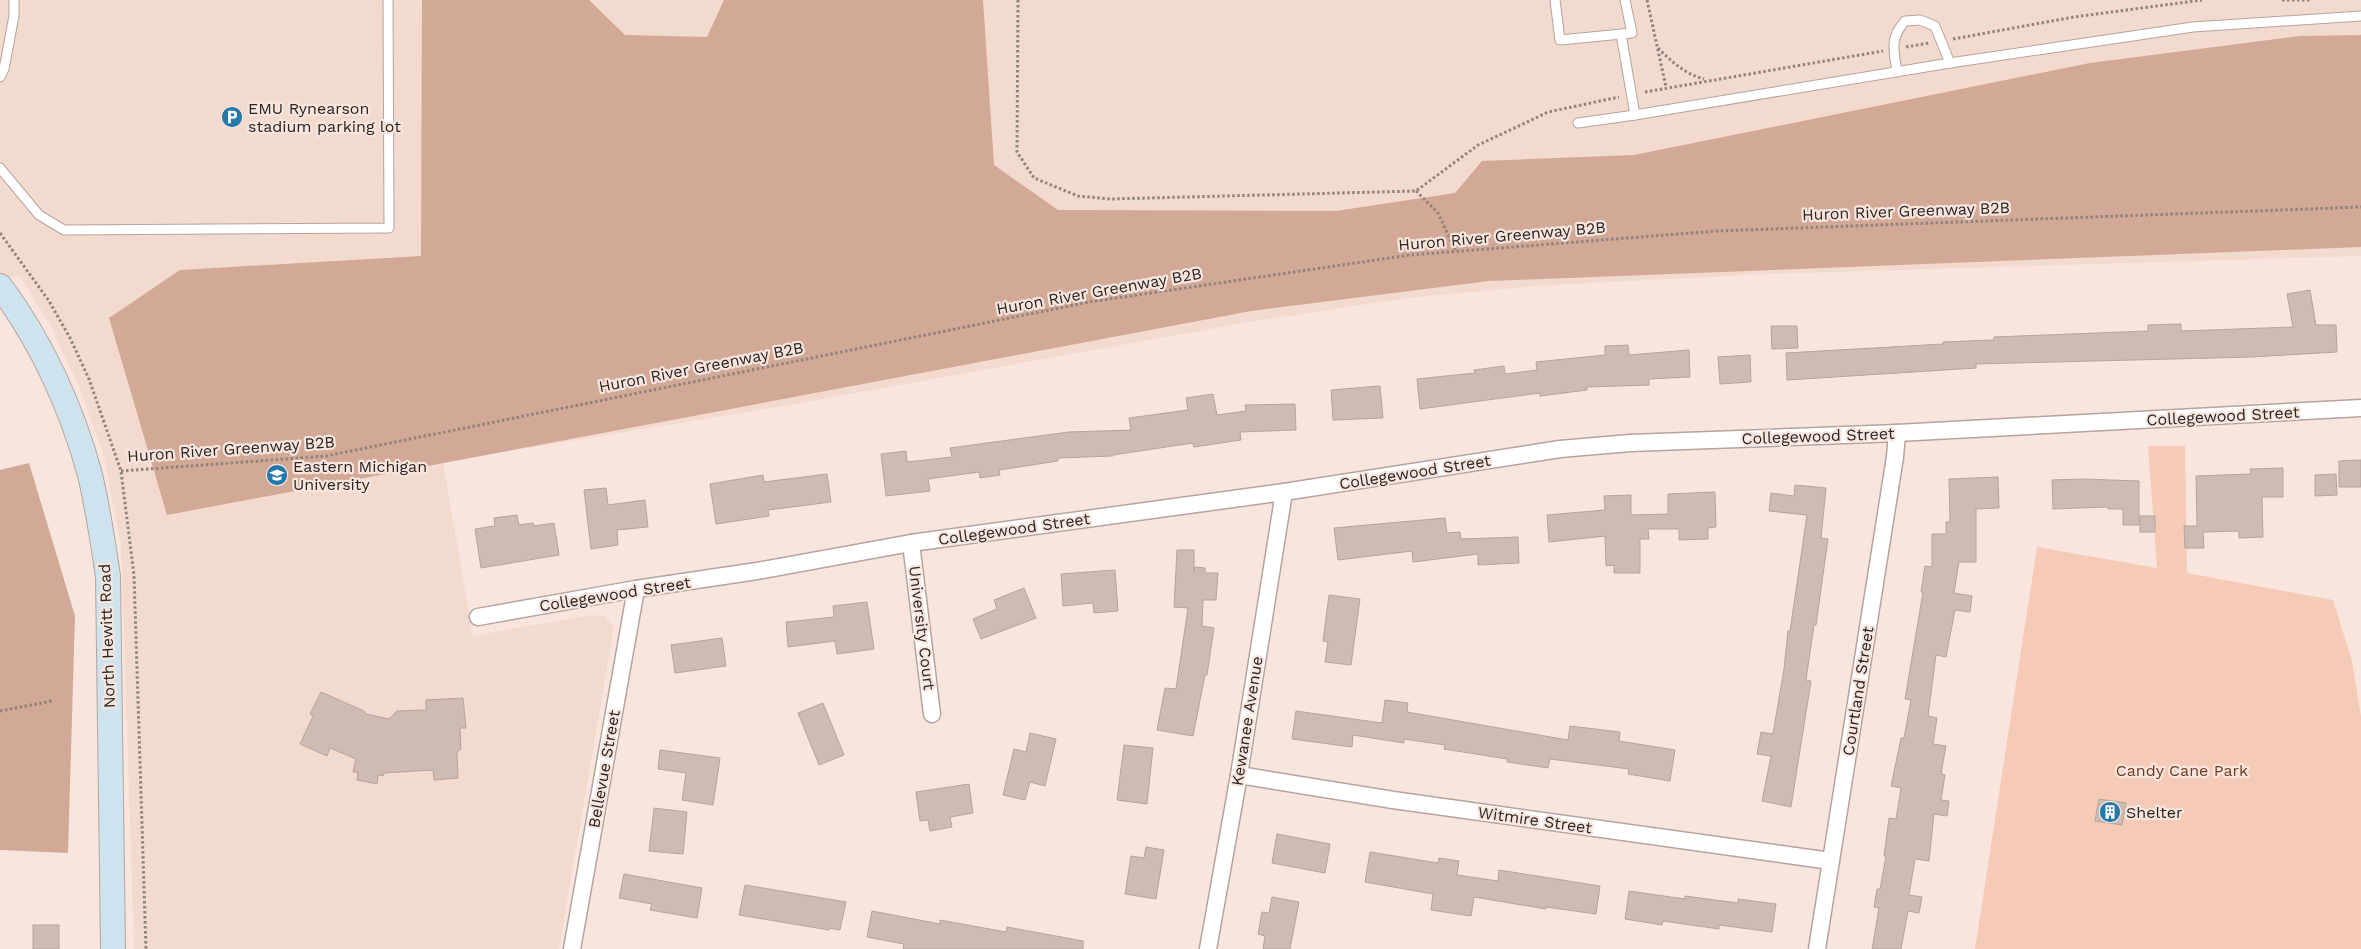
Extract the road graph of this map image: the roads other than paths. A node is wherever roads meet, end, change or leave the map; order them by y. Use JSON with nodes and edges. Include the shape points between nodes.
{"nodes":[{"id":1,"x":14,"y":0,"type":"edge"},
{"id":2,"x":388,"y":0,"type":"edge"},
{"id":3,"x":1555,"y":0,"type":"edge"},
{"id":4,"x":1625,"y":0,"type":"edge"},
{"id":5,"x":2361,"y":16,"type":"edge"},
{"id":6,"x":1621,"y":34,"type":"junction"},
{"id":7,"x":1950,"y":63,"type":"junction"},
{"id":8,"x":1897,"y":72,"type":"junction"},
{"id":9,"x":0,"y":77,"type":"edge"},
{"id":10,"x":1635,"y":115,"type":"junction"},
{"id":11,"x":1578,"y":123,"type":"dead end"},
{"id":12,"x":0,"y":168,"type":"edge"},
{"id":13,"x":0,"y":286,"type":"edge"},
{"id":14,"x":2361,"y":408,"type":"edge"},
{"id":15,"x":1897,"y":434,"type":"junction"},
{"id":16,"x":1284,"y":492,"type":"junction"},
{"id":17,"x":911,"y":543,"type":"junction"},
{"id":18,"x":636,"y":589,"type":"junction"},
{"id":19,"x":478,"y":617,"type":"dead end"},
{"id":20,"x":932,"y":714,"type":"dead end"},
{"id":21,"x":1239,"y":775,"type":"junction"},
{"id":22,"x":1831,"y":861,"type":"junction"},
{"id":23,"x":113,"y":949,"type":"edge"},
{"id":24,"x":572,"y":949,"type":"edge"},
{"id":25,"x":1208,"y":949,"type":"edge"},
{"id":26,"x":1816,"y":949,"type":"edge"}],
"edges":[{"from":1,"to":9,"type":"lane","via":[[14,16]]},
{"from":2,"to":12,"type":"lane","via":[[389,228],[64,230],[39,215]]},
{"from":3,"to":6,"type":"lane","via":[[1560,40]]},
{"from":4,"to":6,"type":"lane","via":[[1632,33]]},
{"from":5,"to":7,"type":"lane","via":[[2193,27]]},
{"from":6,"to":10,"type":"lane"},
{"from":7,"to":8,"type":"lane"},
{"from":7,"to":8,"type":"lane","via":[[1935,26],[1920,20],[1904,21],[1896,32],[1893,49]]},
{"from":8,"to":10,"type":"lane"},
{"from":10,"to":11,"type":"lane"},
{"from":13,"to":23,"type":"main road","name":"North Hewitt Road","via":[[34,338],[70,414],[90,475],[99,521],[108,576]]},
{"from":14,"to":15,"type":"street","name":"Collegewood Street"},
{"from":15,"to":16,"type":"street","name":"Collegewood Street","via":[[1630,443],[1560,449]]},
{"from":15,"to":22,"type":"street","name":"Courtland Street"},
{"from":16,"to":17,"type":"street","name":"Collegewood Street"},
{"from":16,"to":21,"type":"street","name":"Kewanee Avenue"},
{"from":17,"to":18,"type":"street","name":"Collegewood Street"},
{"from":17,"to":20,"type":"street","name":"University Court"},
{"from":18,"to":19,"type":"street","name":"Collegewood Street"},
{"from":18,"to":24,"type":"street","name":"Bellevue Street"},
{"from":21,"to":22,"type":"street","name":"Witmire Street","via":[[1393,800]]},
{"from":21,"to":25,"type":"street","name":"Kewanee Avenue"},
{"from":22,"to":26,"type":"street","name":"Courtland Street"}]}
